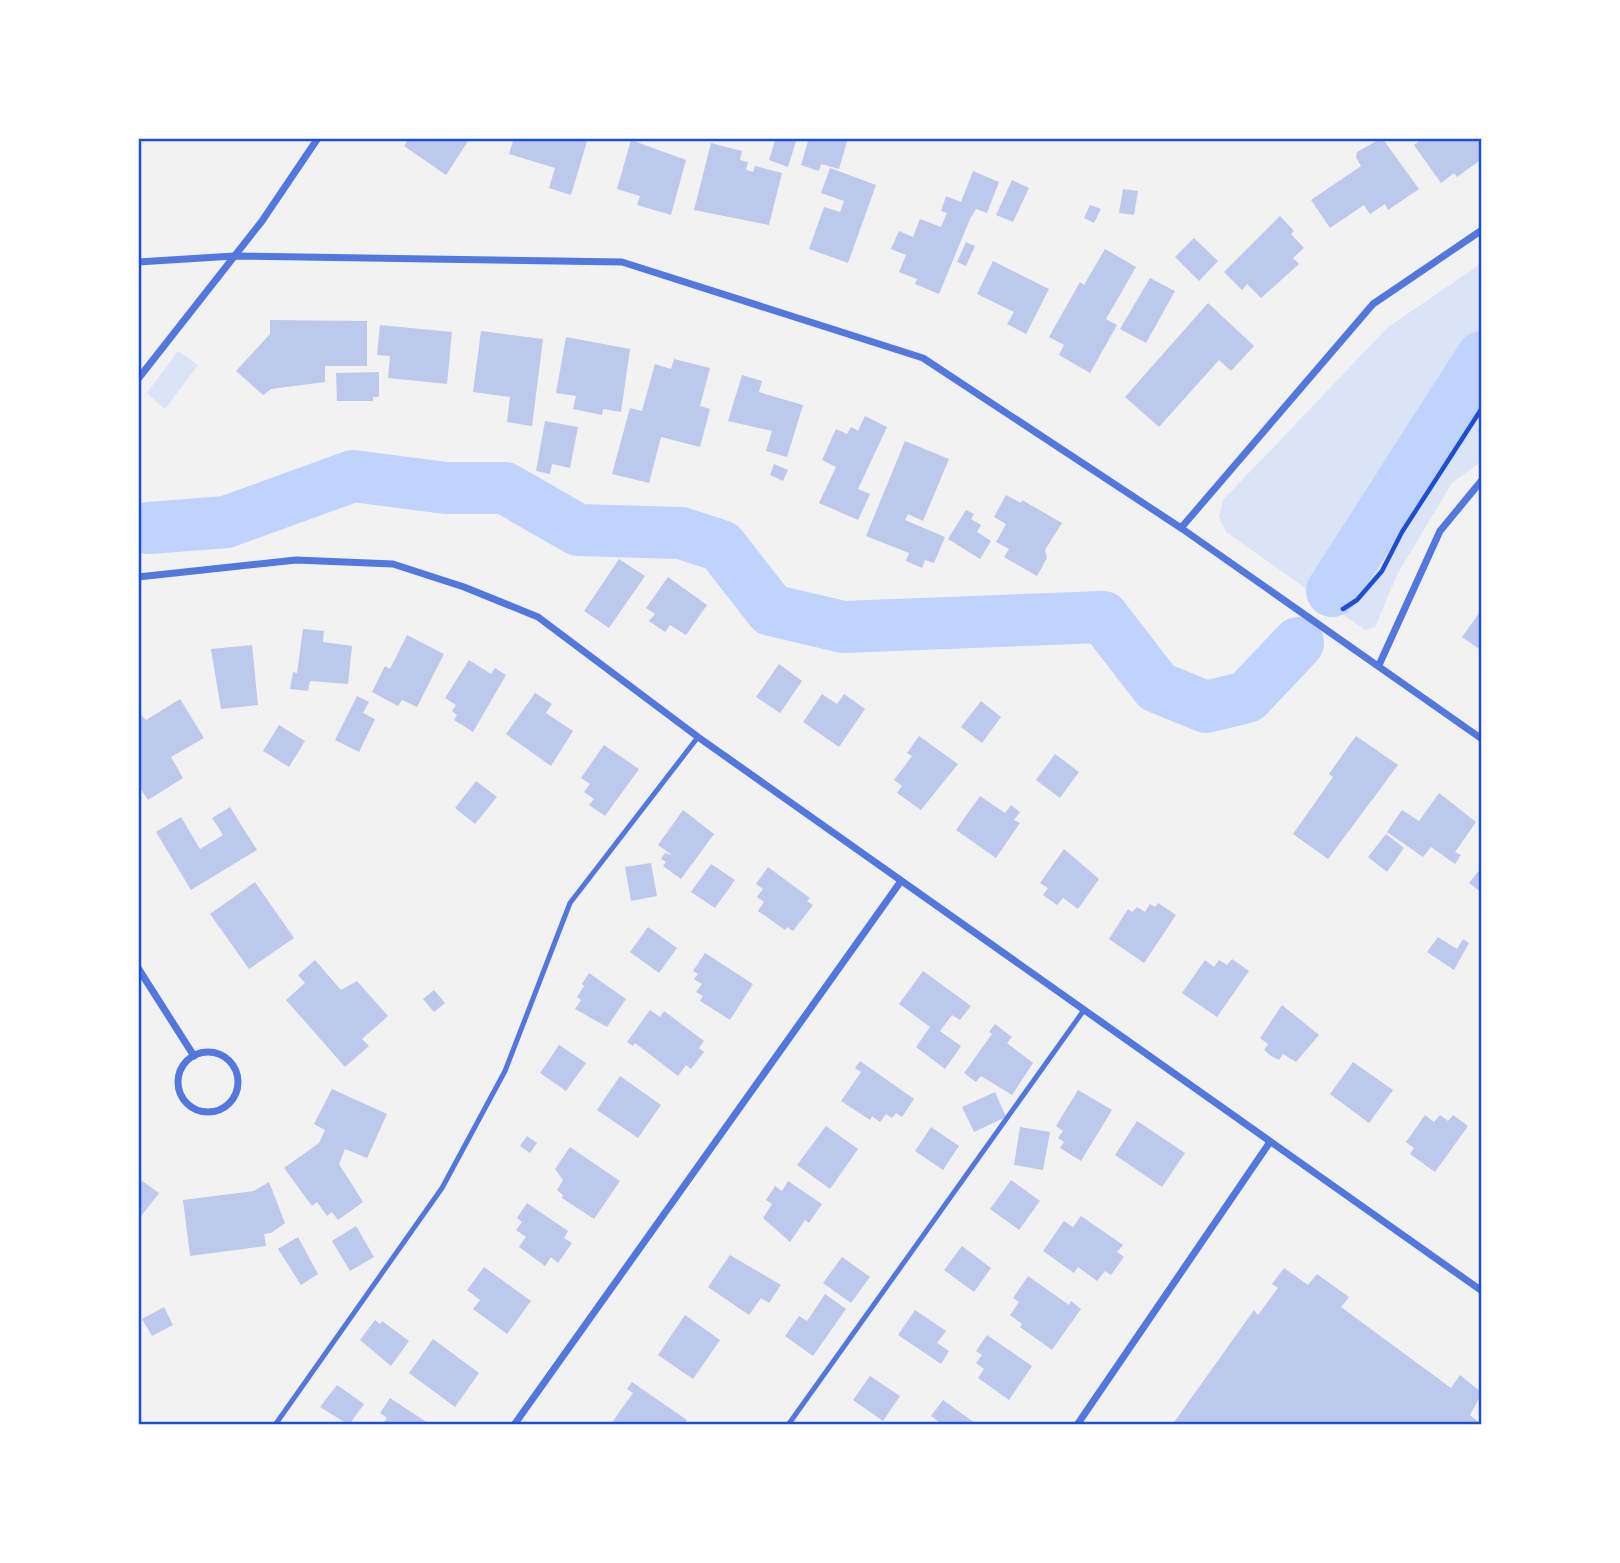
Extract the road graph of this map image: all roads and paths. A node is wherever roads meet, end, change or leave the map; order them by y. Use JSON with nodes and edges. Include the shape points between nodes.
{"nodes":[{"id":1,"x":318,"y":138,"type":"edge"},
{"id":2,"x":1482,"y":230,"type":"edge"},
{"id":3,"x":234,"y":256,"type":"junction"},
{"id":4,"x":138,"y":262,"type":"edge"},
{"id":5,"x":138,"y":379,"type":"edge"},
{"id":6,"x":1482,"y":408,"type":"edge"},
{"id":7,"x":1482,"y":480,"type":"edge"},
{"id":8,"x":1181,"y":528,"type":"junction"},
{"id":9,"x":138,"y":576,"type":"edge"},
{"id":10,"x":1343,"y":609,"type":"dead end"},
{"id":11,"x":1379,"y":665,"type":"junction"},
{"id":12,"x":698,"y":737,"type":"junction"},
{"id":13,"x":1482,"y":739,"type":"edge"},
{"id":14,"x":901,"y":881,"type":"junction"},
{"id":15,"x":138,"y":968,"type":"edge"},
{"id":16,"x":1084,"y":1010,"type":"junction"},
{"id":17,"x":194,"y":1056,"type":"junction"},
{"id":18,"x":1270,"y":1142,"type":"junction"},
{"id":19,"x":1482,"y":1291,"type":"edge"},
{"id":20,"x":275,"y":1425,"type":"edge"},
{"id":21,"x":514,"y":1425,"type":"edge"},
{"id":22,"x":788,"y":1425,"type":"edge"},
{"id":23,"x":1077,"y":1425,"type":"edge"}],
"edges":[{"from":1,"to":3,"type":"street"},
{"from":2,"to":8,"type":"street","via":[[1373,304]]},
{"from":3,"to":4,"type":"street"},
{"from":3,"to":5,"type":"street"},
{"from":3,"to":8,"type":"street","via":[[622,262],[923,358]]},
{"from":6,"to":10,"type":"path","via":[[1382,571]]},
{"from":7,"to":11,"type":"street","via":[[1440,531]]},
{"from":8,"to":11,"type":"street"},
{"from":9,"to":12,"type":"street","via":[[296,560],[393,564],[537,617]]},
{"from":11,"to":13,"type":"street"},
{"from":12,"to":14,"type":"street"},
{"from":12,"to":20,"type":"lane","via":[[570,903],[505,1071],[442,1188]]},
{"from":14,"to":16,"type":"street"},
{"from":14,"to":21,"type":"street"},
{"from":15,"to":17,"type":"street"},
{"from":16,"to":18,"type":"street"},
{"from":16,"to":22,"type":"lane"},
{"from":17,"to":17,"type":"street","via":[[179,1074],[180,1094],[185,1103],[203,1112],[223,1110],[239,1085],[234,1066],[219,1054]]},
{"from":18,"to":19,"type":"street"},
{"from":18,"to":23,"type":"street"}]}
